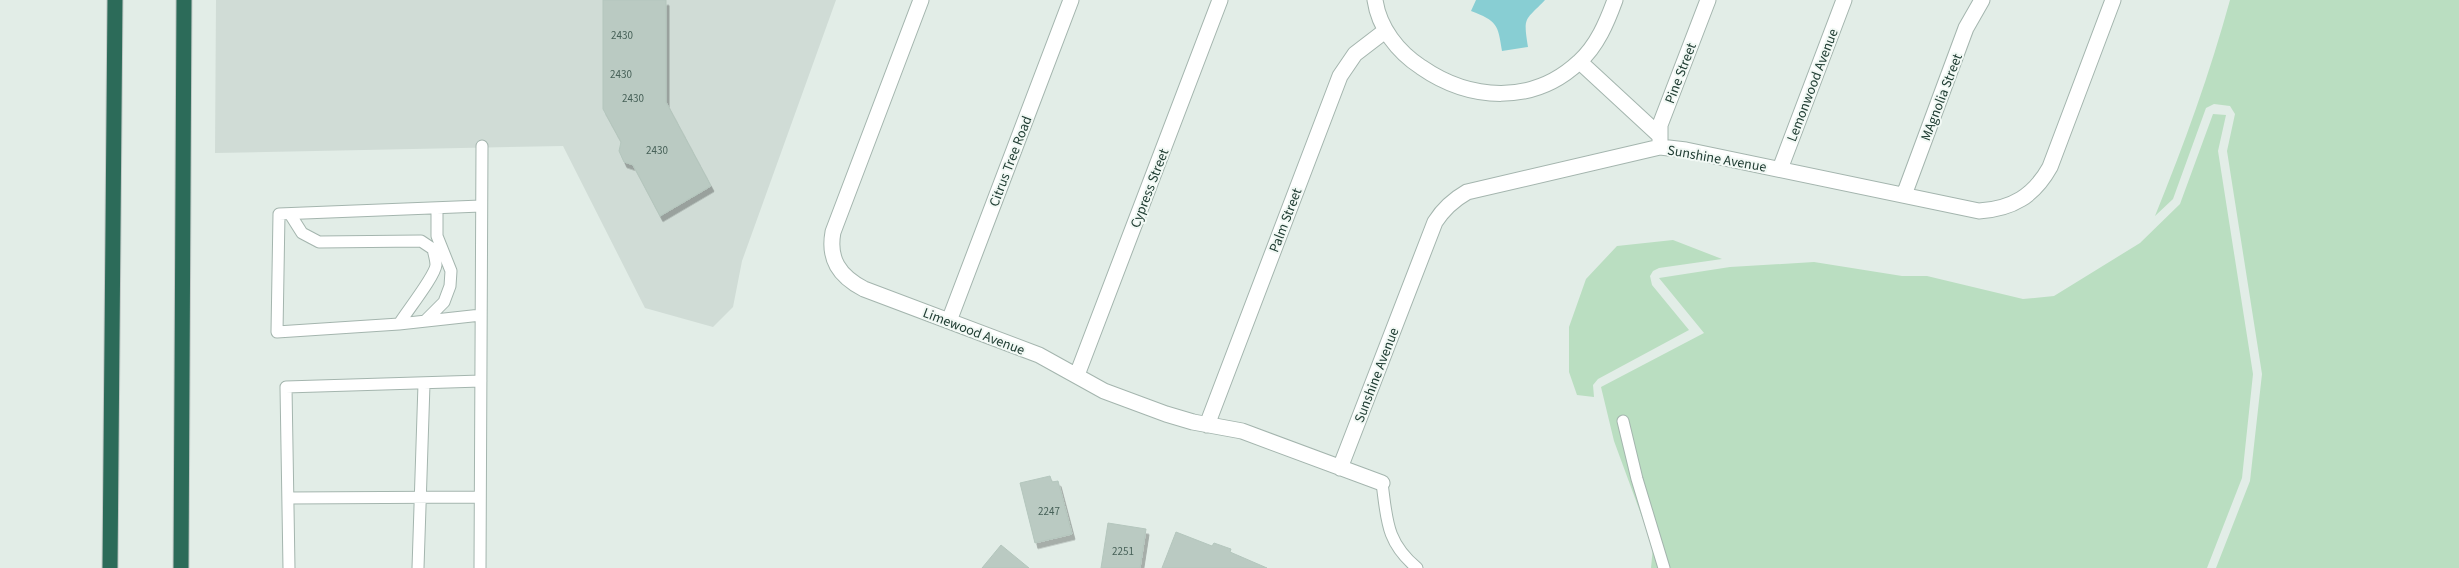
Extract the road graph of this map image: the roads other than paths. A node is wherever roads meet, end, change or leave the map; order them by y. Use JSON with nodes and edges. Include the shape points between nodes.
{"nodes":[{"id":1,"x":115,"y":0,"type":"edge"},
{"id":2,"x":184,"y":0,"type":"edge"},
{"id":3,"x":921,"y":0,"type":"edge"},
{"id":4,"x":1071,"y":0,"type":"edge"},
{"id":5,"x":1220,"y":0,"type":"edge"},
{"id":6,"x":1375,"y":0,"type":"edge"},
{"id":7,"x":1615,"y":0,"type":"edge"},
{"id":8,"x":1708,"y":0,"type":"edge"},
{"id":9,"x":1844,"y":0,"type":"edge"},
{"id":10,"x":1982,"y":0,"type":"edge"},
{"id":11,"x":2113,"y":0,"type":"edge"},
{"id":12,"x":1385,"y":30,"type":"junction"},
{"id":13,"x":1580,"y":62,"type":"junction"},
{"id":14,"x":1660,"y":141,"type":"junction"},
{"id":15,"x":482,"y":146,"type":"dead end"},
{"id":16,"x":1780,"y":169,"type":"junction"},
{"id":17,"x":1904,"y":195,"type":"junction"},
{"id":18,"x":482,"y":206,"type":"junction"},
{"id":19,"x":436,"y":209,"type":"junction"},
{"id":20,"x":290,"y":214,"type":"junction"},
{"id":21,"x":481,"y":315,"type":"junction"},
{"id":22,"x":426,"y":320,"type":"junction"},
{"id":23,"x":949,"y":321,"type":"junction"},
{"id":24,"x":399,"y":324,"type":"junction"},
{"id":25,"x":1077,"y":375,"type":"junction"},
{"id":26,"x":481,"y":381,"type":"junction"},
{"id":27,"x":424,"y":384,"type":"junction"},
{"id":28,"x":1623,"y":421,"type":"dead end"},
{"id":29,"x":1207,"y":425,"type":"junction"},
{"id":30,"x":1340,"y":468,"type":"junction"},
{"id":31,"x":1382,"y":483,"type":"joint"},
{"id":32,"x":420,"y":497,"type":"junction"},
{"id":33,"x":480,"y":497,"type":"junction"},
{"id":34,"x":288,"y":498,"type":"junction"},
{"id":35,"x":110,"y":568,"type":"edge"},
{"id":36,"x":181,"y":568,"type":"edge"},
{"id":37,"x":289,"y":568,"type":"edge"},
{"id":38,"x":418,"y":568,"type":"edge"},
{"id":39,"x":480,"y":568,"type":"edge"},
{"id":40,"x":1417,"y":568,"type":"edge"},
{"id":41,"x":1664,"y":568,"type":"edge"}],
"edges":[{"from":1,"to":35,"type":"highway"},
{"from":2,"to":36,"type":"highway"},
{"from":3,"to":23,"type":"street","name":"Limewood Avenue","via":[[833,232],[831,250],[838,269],[853,284]]},
{"from":4,"to":23,"type":"street","name":"Citrus Tree Road"},
{"from":5,"to":25,"type":"street","name":"Cypress Street"},
{"from":6,"to":12,"type":"street"},
{"from":7,"to":13,"type":"street","via":[[1603,29]]},
{"from":8,"to":14,"type":"street","name":"Pine Street","via":[[1664,115]]},
{"from":9,"to":16,"type":"street","name":"Lemonwood Avenue"},
{"from":10,"to":17,"type":"street","name":"MAgnolia Street","via":[[1966,28]]},
{"from":11,"to":17,"type":"street","name":"Sunshine Avenue","via":[[2050,167],[2034,190],[2006,207],[1979,211]]},
{"from":12,"to":13,"type":"street","via":[[1411,61],[1451,85],[1472,92],[1520,92],[1563,75]]},
{"from":12,"to":29,"type":"street","name":"Palm Street","via":[[1355,54],[1340,76]]},
{"from":13,"to":14,"type":"street"},
{"from":14,"to":16,"type":"street","name":"Sunshine Avenue","via":[[1686,150]]},
{"from":14,"to":30,"type":"street","name":"Sunshine Avenue","via":[[1467,192],[1449,204],[1435,222]]},
{"from":15,"to":18,"type":"lane"},
{"from":16,"to":17,"type":"street","name":"Sunshine Avenue"},
{"from":18,"to":19,"type":"lane"},
{"from":18,"to":21,"type":"lane"},
{"from":19,"to":20,"type":"lane"},
{"from":19,"to":22,"type":"lane","via":[[437,236],[451,270],[450,286],[444,302]]},
{"from":20,"to":24,"type":"lane","via":[[302,233],[319,242],[421,241],[433,249],[436,265],[433,276],[412,301]]},
{"from":20,"to":24,"type":"lane","via":[[279,214],[277,332]]},
{"from":21,"to":22,"type":"lane"},
{"from":21,"to":26,"type":"lane"},
{"from":22,"to":24,"type":"lane"},
{"from":23,"to":25,"type":"street","name":"Limewood Avenue","via":[[1039,356]]},
{"from":25,"to":29,"type":"street","name":"Limewood Avenue","via":[[1104,391]]},
{"from":26,"to":27,"type":"lane"},
{"from":26,"to":33,"type":"lane"},
{"from":27,"to":32,"type":"lane"},
{"from":27,"to":34,"type":"lane","via":[[286,386]]},
{"from":28,"to":41,"type":"lane"},
{"from":29,"to":30,"type":"street","name":"Limewood Avenue","via":[[1242,431]]},
{"from":30,"to":31,"type":"street","name":"Limewood Avenue"},
{"from":31,"to":40,"type":"lane","via":[[1389,531],[1397,548]]},
{"from":32,"to":33,"type":"lane"},
{"from":32,"to":34,"type":"lane"},
{"from":32,"to":38,"type":"lane"},
{"from":33,"to":39,"type":"lane"},
{"from":34,"to":37,"type":"lane"}]}
